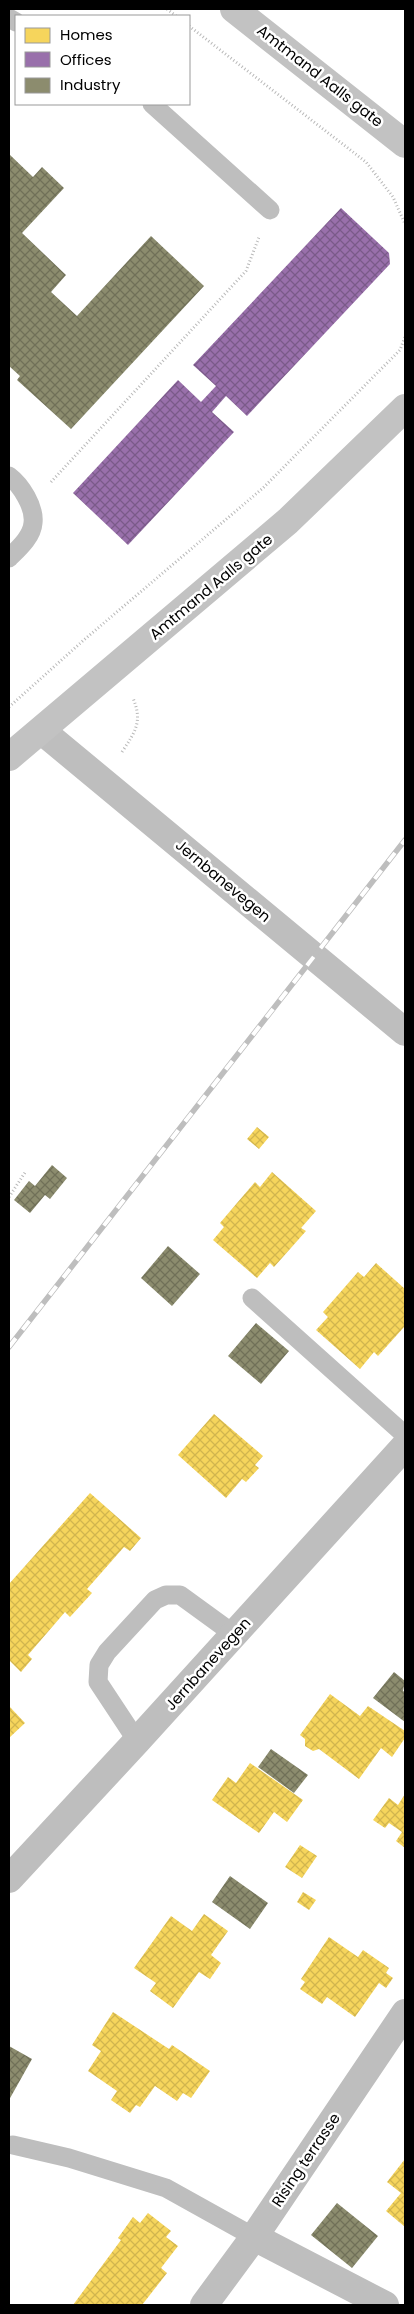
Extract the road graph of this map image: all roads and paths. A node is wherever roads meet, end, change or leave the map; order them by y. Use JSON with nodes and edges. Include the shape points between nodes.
{"nodes":[{"id":1,"x":234,"y":9,"type":"edge"},
{"id":2,"x":190,"y":27,"type":"edge"},
{"id":3,"x":153,"y":105,"type":"edge"},
{"id":4,"x":405,"y":144,"type":"edge"},
{"id":5,"x":270,"y":210,"type":"joint"},
{"id":6,"x":405,"y":224,"type":"edge"},
{"id":7,"x":405,"y":337,"type":"edge"},
{"id":8,"x":405,"y":408,"type":"edge"},
{"id":9,"x":9,"y":476,"type":"edge"},
{"id":10,"x":30,"y":504,"type":"junction"},
{"id":11,"x":9,"y":558,"type":"edge"},
{"id":12,"x":130,"y":691,"type":"dead end"},
{"id":13,"x":9,"y":707,"type":"edge"},
{"id":14,"x":42,"y":731,"type":"junction"},
{"id":15,"x":9,"y":757,"type":"edge"},
{"id":16,"x":98,"y":778,"type":"junction"},
{"id":17,"x":405,"y":1032,"type":"edge"},
{"id":18,"x":26,"y":1171,"type":"dead end"},
{"id":19,"x":9,"y":1196,"type":"edge"},
{"id":20,"x":252,"y":1298,"type":"dead end"},
{"id":21,"x":405,"y":1435,"type":"edge"},
{"id":22,"x":405,"y":1446,"type":"edge"},
{"id":23,"x":234,"y":1635,"type":"junction"},
{"id":24,"x":137,"y":1741,"type":"junction"},
{"id":25,"x":9,"y":1879,"type":"edge"},
{"id":26,"x":405,"y":2013,"type":"edge"},
{"id":27,"x":13,"y":2145,"type":"dead end"},
{"id":28,"x":254,"y":2238,"type":"junction"},
{"id":29,"x":204,"y":2305,"type":"edge"},
{"id":30,"x":385,"y":2305,"type":"edge"}],
"edges":[{"from":1,"to":4,"type":"main road","name":"Amtmand Aalls gate"},
{"from":2,"to":6,"type":"path","via":[[366,162],[392,197]]},
{"from":3,"to":5,"type":"lane"},
{"from":5,"to":10,"type":"path","via":[[246,271]]},
{"from":7,"to":13,"type":"path","via":[[400,350],[263,488],[85,638]]},
{"from":8,"to":14,"type":"main road","name":"Amtmand Aalls gate","via":[[288,521]]},
{"from":9,"to":10,"type":"lane"},
{"from":10,"to":11,"type":"lane","via":[[33,524],[25,542]]},
{"from":12,"to":16,"type":"path","via":[[137,707],[137,728],[116,761]]},
{"from":14,"to":15,"type":"main road","name":"Amtmand Aalls gate"},
{"from":14,"to":16,"type":"street","name":"Jernbanevegen"},
{"from":16,"to":17,"type":"street","name":"Jernbanevegen"},
{"from":18,"to":19,"type":"path"},
{"from":20,"to":21,"type":"lane"},
{"from":22,"to":23,"type":"street","name":"Jernbanevegen"},
{"from":23,"to":24,"type":"street","name":"Jernbanevegen"},
{"from":23,"to":24,"type":"lane","via":[[180,1595],[166,1595],[149,1606],[107,1652],[99,1666],[98,1682]]},
{"from":24,"to":25,"type":"street","name":"Jernbanevegen"},
{"from":26,"to":28,"type":"street","name":"Rising terrasse"},
{"from":27,"to":28,"type":"lane","via":[[69,2158],[166,2188]]},
{"from":28,"to":29,"type":"street","name":"Rising terrasse"},
{"from":28,"to":30,"type":"street"}]}
